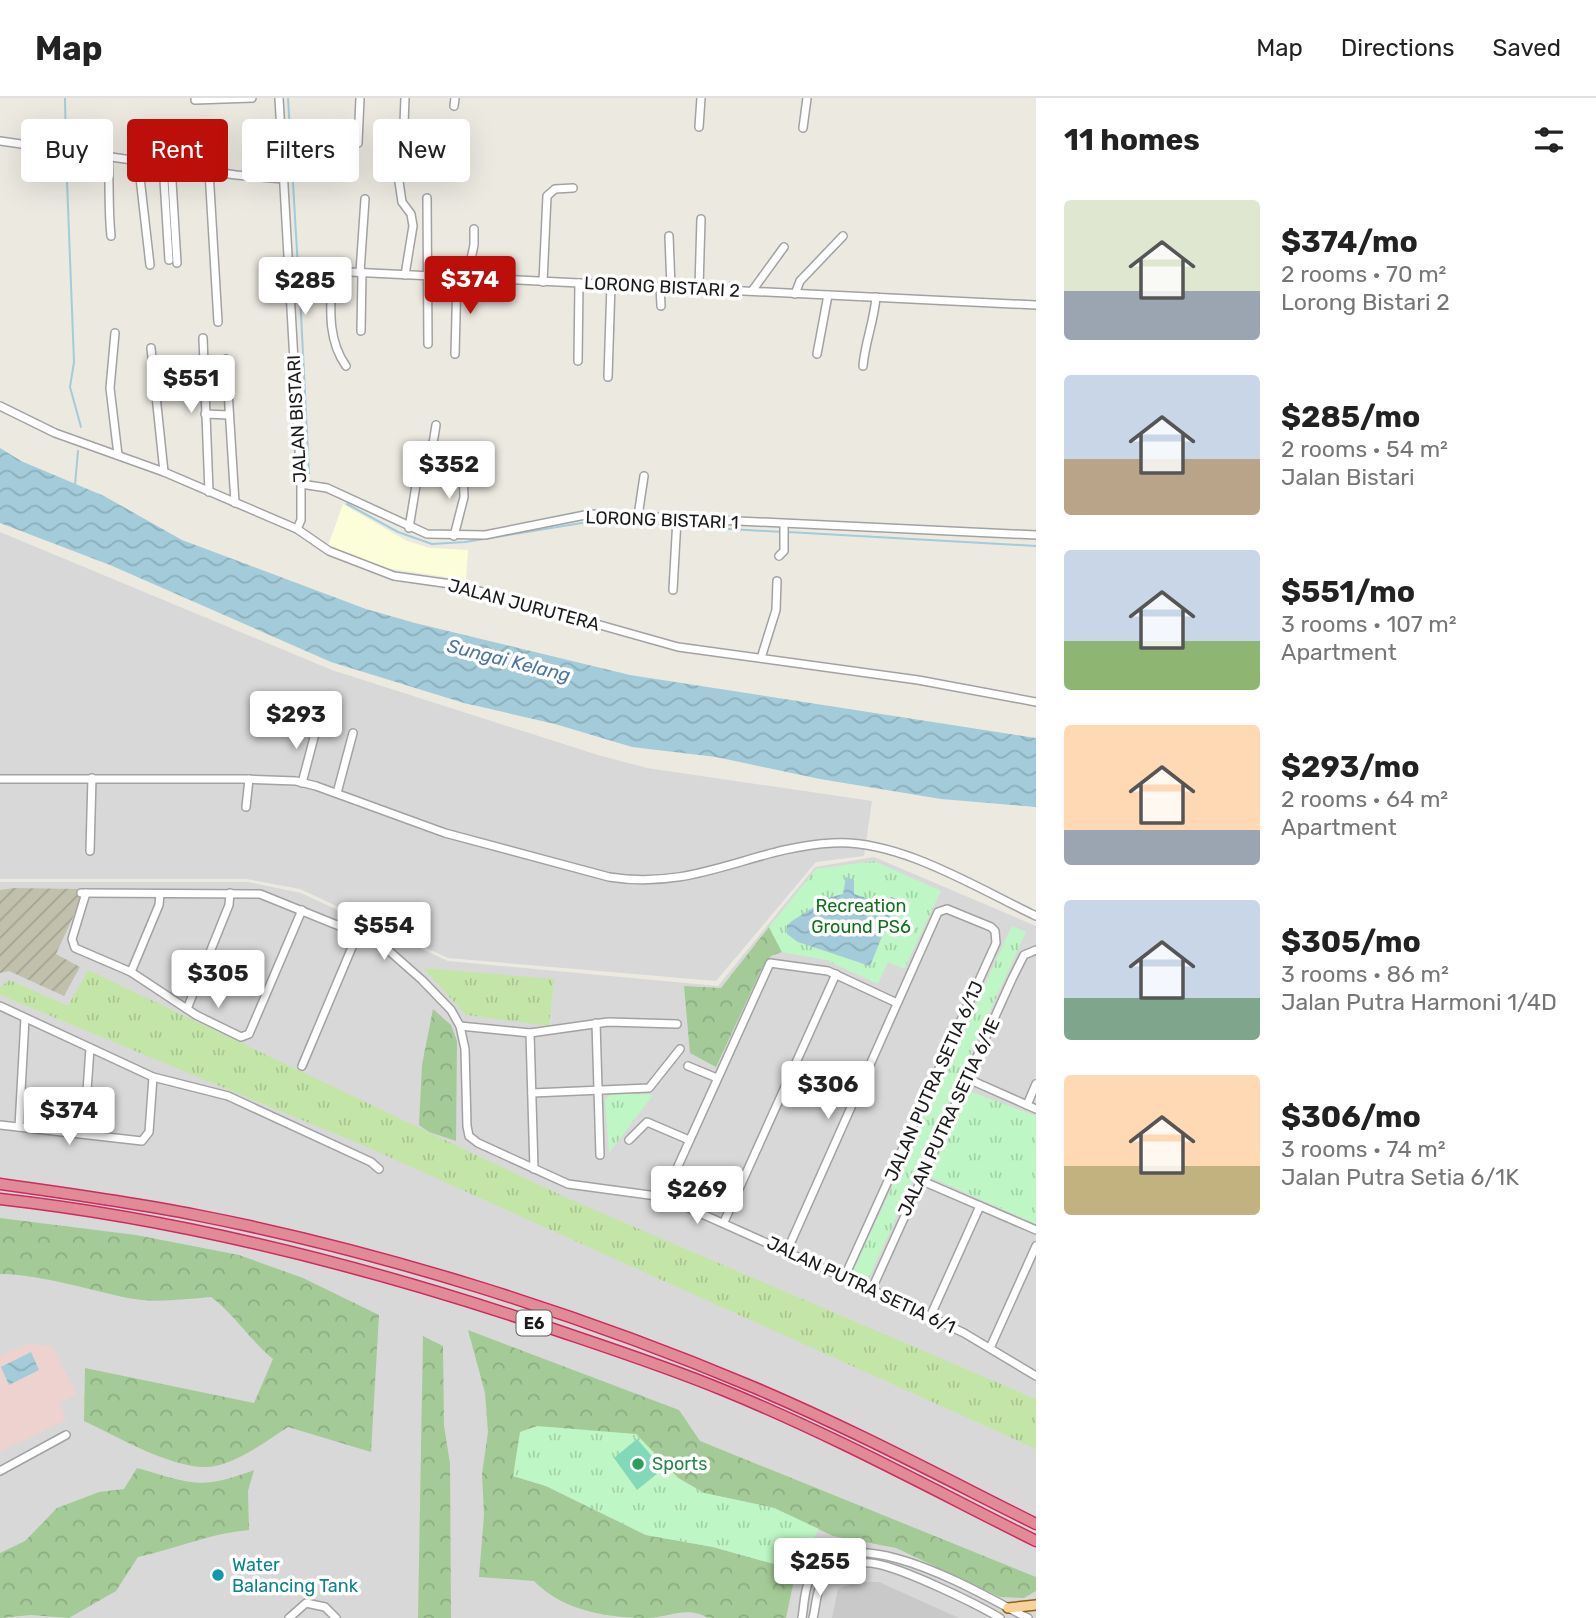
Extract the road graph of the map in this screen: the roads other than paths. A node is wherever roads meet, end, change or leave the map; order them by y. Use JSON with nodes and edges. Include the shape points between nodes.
{"nodes":[{"id":1,"x":252,"y":98,"type":"edge"},
{"id":2,"x":279,"y":98,"type":"edge"},
{"id":3,"x":360,"y":98,"type":"edge"},
{"id":4,"x":405,"y":98,"type":"edge"},
{"id":5,"x":701,"y":98,"type":"edge"},
{"id":6,"x":807,"y":98,"type":"edge"},
{"id":7,"x":195,"y":100,"type":"edge"},
{"id":8,"x":280,"y":119,"type":"edge"},
{"id":9,"x":404,"y":119,"type":"edge"},
{"id":10,"x":359,"y":120,"type":"edge"},
{"id":11,"x":699,"y":127,"type":"dead end"},
{"id":12,"x":803,"y":128,"type":"dead end"},
{"id":13,"x":0,"y":141,"type":"edge"},
{"id":14,"x":21,"y":144,"type":"edge"},
{"id":15,"x":110,"y":182,"type":"edge"},
{"id":16,"x":141,"y":182,"type":"edge"},
{"id":17,"x":168,"y":182,"type":"edge"},
{"id":18,"x":210,"y":182,"type":"edge"},
{"id":19,"x":284,"y":182,"type":"edge"},
{"id":20,"x":399,"y":182,"type":"edge"},
{"id":21,"x":573,"y":188,"type":"dead end"},
{"id":22,"x":427,"y":198,"type":"dead end"},
{"id":23,"x":365,"y":199,"type":"dead end"},
{"id":24,"x":701,"y":219,"type":"dead end"},
{"id":25,"x":474,"y":229,"type":"dead end"},
{"id":26,"x":111,"y":236,"type":"dead end"},
{"id":27,"x":669,"y":236,"type":"dead end"},
{"id":28,"x":843,"y":236,"type":"dead end"},
{"id":29,"x":784,"y":247,"type":"dead end"},
{"id":30,"x":173,"y":262,"type":"dead end"},
{"id":31,"x":150,"y":265,"type":"dead end"},
{"id":32,"x":290,"y":269,"type":"junction"},
{"id":33,"x":332,"y":271,"type":"junction"},
{"id":34,"x":361,"y":272,"type":"junction"},
{"id":35,"x":405,"y":275,"type":"junction"},
{"id":36,"x":427,"y":276,"type":"junction"},
{"id":37,"x":457,"y":277,"type":"junction"},
{"id":38,"x":467,"y":278,"type":"junction"},
{"id":39,"x":543,"y":282,"type":"junction"},
{"id":40,"x":579,"y":284,"type":"junction"},
{"id":41,"x":611,"y":284,"type":"junction"},
{"id":42,"x":660,"y":286,"type":"junction"},
{"id":43,"x":671,"y":287,"type":"junction"},
{"id":44,"x":699,"y":288,"type":"junction"},
{"id":45,"x":752,"y":292,"type":"junction"},
{"id":46,"x":795,"y":294,"type":"junction"},
{"id":47,"x":828,"y":295,"type":"junction"},
{"id":48,"x":876,"y":297,"type":"junction"},
{"id":49,"x":1036,"y":305,"type":"edge"},
{"id":50,"x":661,"y":306,"type":"dead end"},
{"id":51,"x":218,"y":322,"type":"dead end"},
{"id":52,"x":361,"y":331,"type":"dead end"},
{"id":53,"x":116,"y":333,"type":"dead end"},
{"id":54,"x":203,"y":338,"type":"dead end"},
{"id":55,"x":428,"y":344,"type":"dead end"},
{"id":56,"x":151,"y":348,"type":"dead end"},
{"id":57,"x":817,"y":354,"type":"dead end"},
{"id":58,"x":455,"y":355,"type":"dead end"},
{"id":59,"x":226,"y":359,"type":"dead end"},
{"id":60,"x":578,"y":361,"type":"dead end"},
{"id":61,"x":346,"y":366,"type":"dead end"},
{"id":62,"x":863,"y":366,"type":"dead end"},
{"id":63,"x":608,"y":377,"type":"dead end"},
{"id":64,"x":0,"y":406,"type":"edge"},
{"id":65,"x":205,"y":414,"type":"junction"},
{"id":66,"x":229,"y":415,"type":"junction"},
{"id":67,"x":436,"y":425,"type":"dead end"},
{"id":68,"x":118,"y":455,"type":"junction"},
{"id":69,"x":164,"y":471,"type":"junction"},
{"id":70,"x":463,"y":471,"type":"dead end"},
{"id":71,"x":644,"y":476,"type":"dead end"},
{"id":72,"x":301,"y":484,"type":"junction"},
{"id":73,"x":209,"y":492,"type":"junction"},
{"id":74,"x":234,"y":503,"type":"junction"},
{"id":75,"x":638,"y":516,"type":"junction"},
{"id":76,"x":676,"y":524,"type":"junction"},
{"id":77,"x":784,"y":527,"type":"junction"},
{"id":78,"x":409,"y":528,"type":"junction"},
{"id":79,"x":297,"y":529,"type":"junction"},
{"id":80,"x":1036,"y":535,"type":"edge"},
{"id":81,"x":454,"y":536,"type":"junction"},
{"id":82,"x":779,"y":556,"type":"dead end"},
{"id":83,"x":777,"y":581,"type":"dead end"},
{"id":84,"x":673,"y":590,"type":"dead end"},
{"id":85,"x":761,"y":658,"type":"junction"},
{"id":86,"x":1036,"y":702,"type":"edge"},
{"id":87,"x":317,"y":726,"type":"dead end"},
{"id":88,"x":353,"y":733,"type":"dead end"},
{"id":89,"x":92,"y":778,"type":"junction"},
{"id":90,"x":0,"y":779,"type":"edge"},
{"id":91,"x":249,"y":779,"type":"junction"},
{"id":92,"x":302,"y":783,"type":"junction"},
{"id":93,"x":337,"y":793,"type":"junction"},
{"id":94,"x":246,"y":807,"type":"dead end"},
{"id":95,"x":90,"y":851,"type":"dead end"},
{"id":96,"x":230,"y":893,"type":"junction"},
{"id":97,"x":160,"y":894,"type":"junction"},
{"id":98,"x":302,"y":910,"type":"junction"},
{"id":99,"x":1036,"y":916,"type":"edge"},
{"id":100,"x":358,"y":933,"type":"junction"},
{"id":101,"x":1036,"y":950,"type":"edge"},
{"id":102,"x":131,"y":972,"type":"junction"},
{"id":103,"x":835,"y":974,"type":"junction"},
{"id":104,"x":897,"y":1003,"type":"junction"},
{"id":105,"x":0,"y":1006,"type":"edge"},
{"id":106,"x":187,"y":1009,"type":"junction"},
{"id":107,"x":25,"y":1018,"type":"junction"},
{"id":108,"x":596,"y":1023,"type":"junction"},
{"id":109,"x":677,"y":1024,"type":"dead end"},
{"id":110,"x":460,"y":1026,"type":"junction"},
{"id":111,"x":530,"y":1034,"type":"junction"},
{"id":112,"x":90,"y":1048,"type":"junction"},
{"id":113,"x":680,"y":1049,"type":"dead end"},
{"id":114,"x":302,"y":1066,"type":"dead end"},
{"id":115,"x":688,"y":1066,"type":"dead end"},
{"id":116,"x":153,"y":1077,"type":"junction"},
{"id":117,"x":718,"y":1078,"type":"junction"},
{"id":118,"x":966,"y":1078,"type":"junction"},
{"id":119,"x":1036,"y":1084,"type":"edge"},
{"id":120,"x":599,"y":1090,"type":"junction"},
{"id":121,"x":532,"y":1093,"type":"junction"},
{"id":122,"x":1027,"y":1105,"type":"junction"},
{"id":123,"x":1036,"y":1109,"type":"edge"},
{"id":124,"x":0,"y":1125,"type":"edge"},
{"id":125,"x":19,"y":1127,"type":"junction"},
{"id":126,"x":84,"y":1134,"type":"junction"},
{"id":127,"x":629,"y":1140,"type":"dead end"},
{"id":128,"x":689,"y":1140,"type":"junction"},
{"id":129,"x":600,"y":1155,"type":"dead end"},
{"id":130,"x":379,"y":1168,"type":"dead end"},
{"id":131,"x":534,"y":1169,"type":"junction"},
{"id":132,"x":919,"y":1180,"type":"junction"},
{"id":133,"x":0,"y":1184,"type":"edge"},
{"id":134,"x":664,"y":1197,"type":"junction"},
{"id":135,"x":0,"y":1199,"type":"edge"},
{"id":136,"x":979,"y":1206,"type":"junction"},
{"id":137,"x":724,"y":1222,"type":"junction"},
{"id":138,"x":1036,"y":1230,"type":"edge"},
{"id":139,"x":1036,"y":1246,"type":"edge"},
{"id":140,"x":787,"y":1251,"type":"junction"},
{"id":141,"x":844,"y":1278,"type":"junction"},
{"id":142,"x":871,"y":1291,"type":"junction"},
{"id":143,"x":930,"y":1317,"type":"junction"},
{"id":144,"x":990,"y":1348,"type":"junction"},
{"id":145,"x":1036,"y":1376,"type":"edge"},
{"id":146,"x":66,"y":1435,"type":"dead end"},
{"id":147,"x":0,"y":1471,"type":"edge"},
{"id":148,"x":1036,"y":1524,"type":"edge"},
{"id":149,"x":1036,"y":1541,"type":"edge"},
{"id":150,"x":1036,"y":1605,"type":"edge"},
{"id":151,"x":1008,"y":1608,"type":"junction"},
{"id":152,"x":333,"y":1615,"type":"edge"},
{"id":153,"x":289,"y":1618,"type":"edge"},
{"id":154,"x":802,"y":1618,"type":"edge"},
{"id":155,"x":813,"y":1618,"type":"edge"},
{"id":156,"x":1000,"y":1618,"type":"edge"},
{"id":157,"x":1028,"y":1618,"type":"edge"}],
"edges":[{"from":1,"to":7,"type":"street"},
{"from":2,"to":8,"type":"street","name":"JALAN BISTARI"},
{"from":3,"to":10,"type":"street"},
{"from":4,"to":9,"type":"street"},
{"from":5,"to":11,"type":"street"},
{"from":6,"to":12,"type":"street"},
{"from":13,"to":14,"type":"street"},
{"from":15,"to":26,"type":"street"},
{"from":16,"to":31,"type":"street"},
{"from":17,"to":30,"type":"street"},
{"from":18,"to":51,"type":"street"},
{"from":19,"to":32,"type":"street","name":"JALAN BISTARI"},
{"from":20,"to":35,"type":"street","via":[[413,226]]},
{"from":21,"to":39,"type":"street","via":[[555,189],[547,196]]},
{"from":22,"to":36,"type":"street"},
{"from":23,"to":34,"type":"street"},
{"from":24,"to":44,"type":"street"},
{"from":25,"to":38,"type":"street"},
{"from":27,"to":43,"type":"street"},
{"from":28,"to":46,"type":"street","via":[[800,281]]},
{"from":29,"to":45,"type":"street"},
{"from":32,"to":33,"type":"street","name":"LORONG BISTARI 2"},
{"from":32,"to":72,"type":"street","name":"JALAN BISTARI"},
{"from":33,"to":34,"type":"street","name":"LORONG BISTARI 2"},
{"from":33,"to":61,"type":"street","via":[[331,328]]},
{"from":34,"to":35,"type":"street","name":"LORONG BISTARI 2"},
{"from":34,"to":52,"type":"street"},
{"from":35,"to":36,"type":"street","name":"LORONG BISTARI 2"},
{"from":36,"to":37,"type":"street","name":"LORONG BISTARI 2"},
{"from":36,"to":55,"type":"street"},
{"from":37,"to":38,"type":"street","name":"LORONG BISTARI 2"},
{"from":37,"to":58,"type":"street"},
{"from":38,"to":39,"type":"street","name":"LORONG BISTARI 2"},
{"from":39,"to":40,"type":"street","name":"LORONG BISTARI 2"},
{"from":40,"to":41,"type":"street","name":"LORONG BISTARI 2"},
{"from":40,"to":60,"type":"street"},
{"from":41,"to":42,"type":"street","name":"LORONG BISTARI 2"},
{"from":41,"to":63,"type":"street"},
{"from":42,"to":43,"type":"street","name":"LORONG BISTARI 2"},
{"from":42,"to":50,"type":"street"},
{"from":43,"to":44,"type":"street","name":"LORONG BISTARI 2"},
{"from":44,"to":45,"type":"street","name":"LORONG BISTARI 2"},
{"from":45,"to":46,"type":"street","name":"LORONG BISTARI 2"},
{"from":46,"to":47,"type":"street","name":"LORONG BISTARI 2"},
{"from":47,"to":48,"type":"street","name":"LORONG BISTARI 2"},
{"from":47,"to":57,"type":"street"},
{"from":48,"to":49,"type":"street","name":"LORONG BISTARI 2"},
{"from":48,"to":62,"type":"street"},
{"from":53,"to":68,"type":"street","via":[[110,388]]},
{"from":54,"to":65,"type":"street"},
{"from":56,"to":69,"type":"street"},
{"from":59,"to":66,"type":"street"},
{"from":64,"to":68,"type":"street","name":"JALAN JURUTERA","via":[[55,433]]},
{"from":65,"to":66,"type":"street"},
{"from":65,"to":73,"type":"street"},
{"from":66,"to":74,"type":"street"},
{"from":67,"to":78,"type":"street","via":[[431,456],[417,473]]},
{"from":68,"to":69,"type":"street","name":"JALAN JURUTERA"},
{"from":69,"to":73,"type":"street","name":"JALAN JURUTERA"},
{"from":70,"to":81,"type":"street","via":[[464,497]]},
{"from":71,"to":75,"type":"street"},
{"from":72,"to":78,"type":"street","name":"LORONG BISTARI 1","via":[[327,488]]},
{"from":72,"to":79,"type":"street","name":"JALAN BISTARI","via":[[302,520]]},
{"from":73,"to":74,"type":"street","name":"JALAN JURUTERA"},
{"from":74,"to":79,"type":"street","name":"JALAN JURUTERA"},
{"from":75,"to":76,"type":"street","name":"LORONG BISTARI 1"},
{"from":75,"to":81,"type":"street","name":"LORONG BISTARI 1","via":[[590,514],[485,535]]},
{"from":76,"to":77,"type":"street","name":"LORONG BISTARI 1"},
{"from":76,"to":84,"type":"street"},
{"from":77,"to":80,"type":"street","name":"LORONG BISTARI 1"},
{"from":77,"to":82,"type":"street","via":[[784,551]]},
{"from":78,"to":81,"type":"street","name":"LORONG BISTARI 1"},
{"from":79,"to":85,"type":"street","name":"JALAN JURUTERA","via":[[329,551],[394,576],[458,585],[678,647]]},
{"from":83,"to":85,"type":"street","via":[[776,610]]},
{"from":85,"to":86,"type":"street","name":"JALAN JURUTERA"},
{"from":87,"to":92,"type":"street"},
{"from":88,"to":93,"type":"street"},
{"from":89,"to":90,"type":"street"},
{"from":89,"to":91,"type":"street"},
{"from":89,"to":95,"type":"street"},
{"from":91,"to":92,"type":"street"},
{"from":91,"to":94,"type":"street"},
{"from":92,"to":93,"type":"street"},
{"from":93,"to":99,"type":"street","via":[[445,833],[633,880],[687,878],[814,845],[880,845]]},
{"from":96,"to":97,"type":"street"},
{"from":96,"to":98,"type":"street","via":[[260,894]]},
{"from":96,"to":106,"type":"street"},
{"from":97,"to":102,"type":"street"},
{"from":97,"to":102,"type":"street","via":[[84,893],[71,944]]},
{"from":98,"to":100,"type":"street"},
{"from":98,"to":106,"type":"street","via":[[249,1034],[242,1037]]},
{"from":100,"to":110,"type":"street","via":[[393,951]]},
{"from":100,"to":114,"type":"street"},
{"from":101,"to":118,"type":"street","name":"JALAN PUTRA SETIA 6/1E","via":[[1024,955]]},
{"from":102,"to":106,"type":"street"},
{"from":103,"to":104,"type":"street"},
{"from":103,"to":117,"type":"street","via":[[771,962]]},
{"from":103,"to":137,"type":"street"},
{"from":104,"to":140,"type":"street"},
{"from":104,"to":141,"type":"street","name":"JALAN PUTRA SETIA 6/1J","via":[[938,912],[947,909],[995,931],[996,943]]},
{"from":105,"to":107,"type":"street"},
{"from":107,"to":112,"type":"street"},
{"from":107,"to":125,"type":"street"},
{"from":108,"to":109,"type":"street"},
{"from":108,"to":111,"type":"street"},
{"from":108,"to":120,"type":"street"},
{"from":110,"to":111,"type":"street"},
{"from":110,"to":131,"type":"street","name":"JALAN PUTRA SETIA 6/1","via":[[469,1136]]},
{"from":111,"to":121,"type":"street"},
{"from":112,"to":116,"type":"street"},
{"from":112,"to":126,"type":"street"},
{"from":113,"to":120,"type":"street","via":[[649,1088]]},
{"from":115,"to":117,"type":"street"},
{"from":116,"to":126,"type":"street","via":[[149,1132],[142,1141]]},
{"from":116,"to":130,"type":"street","via":[[228,1096]]},
{"from":117,"to":128,"type":"street"},
{"from":118,"to":122,"type":"street"},
{"from":118,"to":132,"type":"street","name":"JALAN PUTRA SETIA 6/1E"},
{"from":119,"to":122,"type":"street"},
{"from":120,"to":121,"type":"street"},
{"from":120,"to":129,"type":"street"},
{"from":121,"to":131,"type":"street"},
{"from":122,"to":123,"type":"street"},
{"from":124,"to":125,"type":"street"},
{"from":125,"to":126,"type":"street"},
{"from":127,"to":128,"type":"street","via":[[646,1122]]},
{"from":128,"to":134,"type":"street"},
{"from":131,"to":134,"type":"street","name":"JALAN PUTRA SETIA 6/1","via":[[568,1184]]},
{"from":132,"to":136,"type":"street"},
{"from":132,"to":142,"type":"street","name":"JALAN PUTRA SETIA 6/1E"},
{"from":133,"to":148,"type":"highway","number":"E6","via":[[196,1214],[447,1278],[754,1387],[884,1446]]},
{"from":134,"to":137,"type":"street","name":"JALAN PUTRA SETIA 6/1"},
{"from":135,"to":149,"type":"highway","number":"E6","via":[[205,1231],[442,1292],[726,1391],[881,1460]]},
{"from":136,"to":138,"type":"street"},
{"from":136,"to":143,"type":"street"},
{"from":137,"to":140,"type":"street","name":"JALAN PUTRA SETIA 6/1"},
{"from":139,"to":144,"type":"street"},
{"from":140,"to":141,"type":"street","name":"JALAN PUTRA SETIA 6/1"},
{"from":141,"to":142,"type":"street","name":"JALAN PUTRA SETIA 6/1"},
{"from":142,"to":143,"type":"street","name":"JALAN PUTRA SETIA 6/1"},
{"from":143,"to":144,"type":"street","name":"JALAN PUTRA SETIA 6/1"},
{"from":144,"to":145,"type":"street","name":"JALAN PUTRA SETIA 6/1"},
{"from":146,"to":147,"type":"street"},
{"from":150,"to":151,"type":"main road"},
{"from":151,"to":154,"type":"street","via":[[962,1584],[872,1552],[848,1553],[833,1558],[809,1581]]},
{"from":151,"to":157,"type":"street"},
{"from":152,"to":153,"type":"street","via":[[318,1604],[306,1603]]},
{"from":155,"to":156,"type":"street","via":[[821,1584],[853,1564],[879,1564]]}]}
